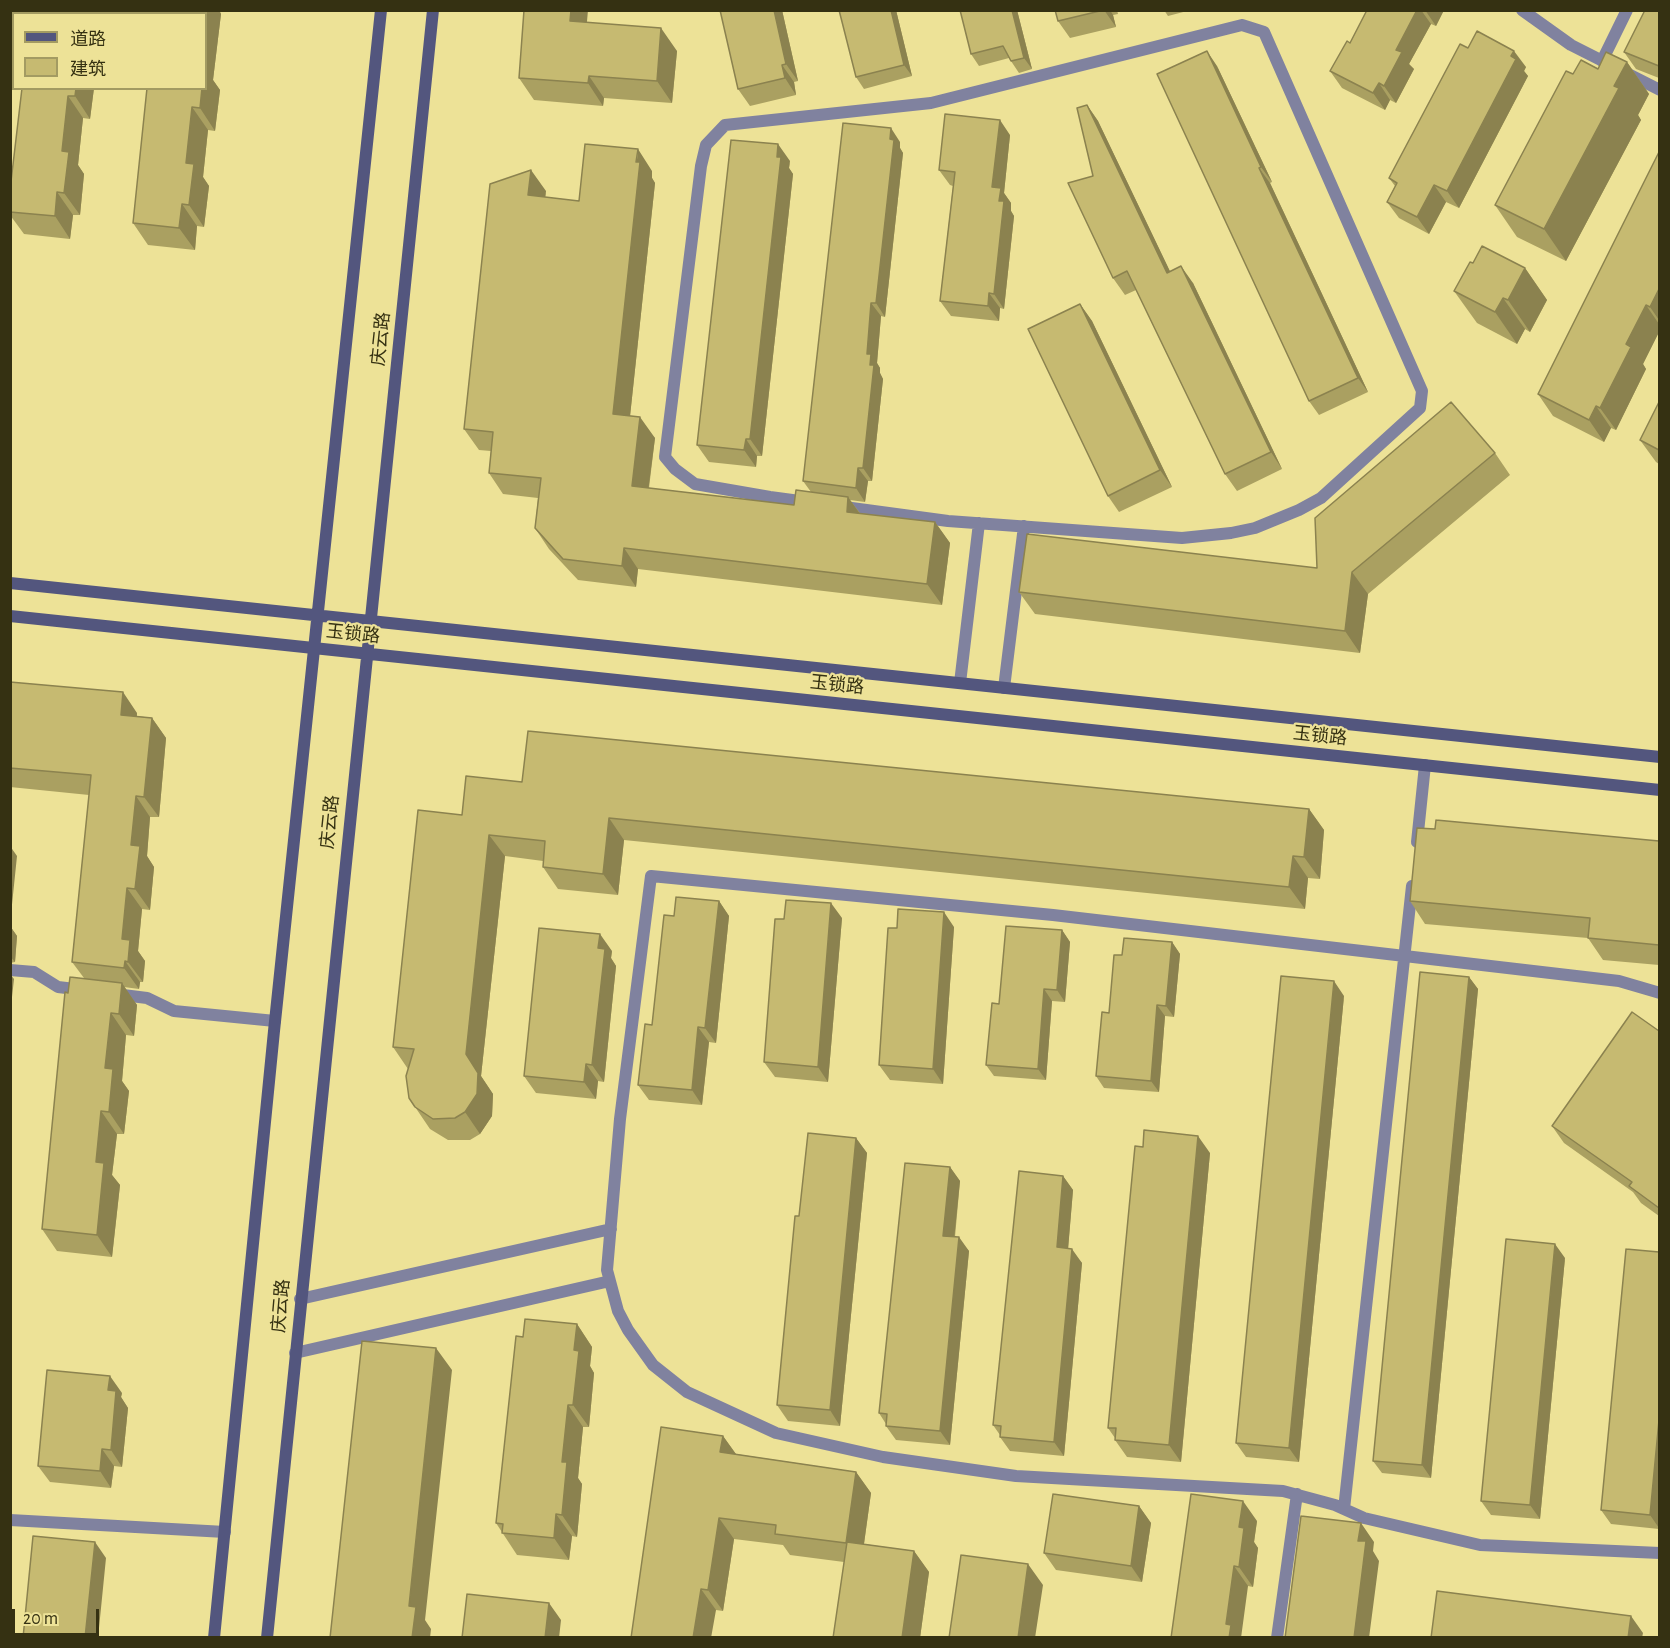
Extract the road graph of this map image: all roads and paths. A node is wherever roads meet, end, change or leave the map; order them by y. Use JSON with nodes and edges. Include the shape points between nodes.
{"nodes":[{"id":1,"x":381,"y":10,"type":"edge"},
{"id":2,"x":433,"y":10,"type":"edge"},
{"id":3,"x":1522,"y":10,"type":"edge"},
{"id":4,"x":1627,"y":10,"type":"edge"},
{"id":5,"x":1602,"y":61,"type":"junction"},
{"id":6,"x":1659,"y":90,"type":"edge"},
{"id":7,"x":979,"y":523,"type":"junction"},
{"id":8,"x":1024,"y":526,"type":"junction"},
{"id":9,"x":10,"y":583,"type":"edge"},
{"id":10,"x":10,"y":616,"type":"edge"},
{"id":11,"x":317,"y":616,"type":"junction"},
{"id":12,"x":369,"y":621,"type":"junction"},
{"id":13,"x":314,"y":648,"type":"junction"},
{"id":14,"x":366,"y":654,"type":"junction"},
{"id":15,"x":960,"y":683,"type":"junction"},
{"id":16,"x":1004,"y":688,"type":"junction"},
{"id":17,"x":1659,"y":757,"type":"edge"},
{"id":18,"x":1425,"y":765,"type":"junction"},
{"id":19,"x":1659,"y":789,"type":"edge"},
{"id":20,"x":1404,"y":956,"type":"junction"},
{"id":21,"x":10,"y":970,"type":"edge"},
{"id":22,"x":1659,"y":993,"type":"edge"},
{"id":23,"x":275,"y":1021,"type":"junction"},
{"id":24,"x":611,"y":1229,"type":"junction"},
{"id":25,"x":610,"y":1281,"type":"junction"},
{"id":26,"x":300,"y":1299,"type":"junction"},
{"id":27,"x":295,"y":1353,"type":"junction"},
{"id":28,"x":1297,"y":1494,"type":"junction"},
{"id":29,"x":1344,"y":1509,"type":"junction"},
{"id":30,"x":10,"y":1520,"type":"edge"},
{"id":31,"x":225,"y":1532,"type":"junction"},
{"id":32,"x":1659,"y":1553,"type":"edge"},
{"id":33,"x":214,"y":1638,"type":"edge"},
{"id":34,"x":267,"y":1638,"type":"edge"},
{"id":35,"x":1277,"y":1638,"type":"edge"}],
"edges":[{"from":1,"to":11,"type":"street","name":"庆云路"},
{"from":2,"to":12,"type":"street","name":"庆云路"},
{"from":3,"to":5,"type":"lane","via":[[1553,34]]},
{"from":4,"to":5,"type":"lane"},
{"from":5,"to":6,"type":"lane"},
{"from":7,"to":8,"type":"lane"},
{"from":7,"to":8,"type":"lane","via":[[782,499],[695,484],[675,469],[666,456],[700,166],[706,145],[725,125],[931,103],[1242,25],[1264,32],[1422,391],[1420,408],[1321,498],[1255,528],[1182,538]]},
{"from":7,"to":15,"type":"lane"},
{"from":8,"to":16,"type":"lane"},
{"from":9,"to":11,"type":"street","name":"玉锁路"},
{"from":10,"to":13,"type":"street","name":"玉锁路"},
{"from":11,"to":12,"type":"street","name":"玉锁路"},
{"from":11,"to":13,"type":"street","name":"庆云路"},
{"from":12,"to":14,"type":"street","name":"庆云路"},
{"from":12,"to":15,"type":"street","name":"玉锁路"},
{"from":13,"to":14,"type":"street","name":"玉锁路"},
{"from":13,"to":23,"type":"street","name":"庆云路"},
{"from":14,"to":18,"type":"street","name":"玉锁路"},
{"from":14,"to":26,"type":"street","name":"庆云路"},
{"from":15,"to":16,"type":"street","name":"玉锁路"},
{"from":16,"to":17,"type":"street","name":"玉锁路"},
{"from":18,"to":19,"type":"street","name":"玉锁路"},
{"from":18,"to":20,"type":"lane"},
{"from":20,"to":22,"type":"lane","via":[[1619,981]]},
{"from":20,"to":24,"type":"lane","via":[[1053,915],[651,876],[620,1119]]},
{"from":20,"to":29,"type":"lane"},
{"from":21,"to":23,"type":"lane","via":[[34,972],[58,987],[147,998],[174,1011]]},
{"from":23,"to":31,"type":"street","name":"庆云路"},
{"from":24,"to":25,"type":"lane","via":[[607,1270]]},
{"from":24,"to":26,"type":"lane"},
{"from":25,"to":27,"type":"lane"},
{"from":25,"to":28,"type":"lane","via":[[628,1330],[661,1372],[687,1392],[776,1433],[883,1457],[994,1473]]},
{"from":26,"to":27,"type":"street","name":"庆云路"},
{"from":27,"to":34,"type":"street","name":"庆云路"},
{"from":28,"to":29,"type":"lane"},
{"from":28,"to":35,"type":"lane"},
{"from":29,"to":32,"type":"lane","via":[[1375,1521],[1480,1545]]},
{"from":30,"to":31,"type":"lane"},
{"from":31,"to":33,"type":"street","name":"庆云路"}]}
